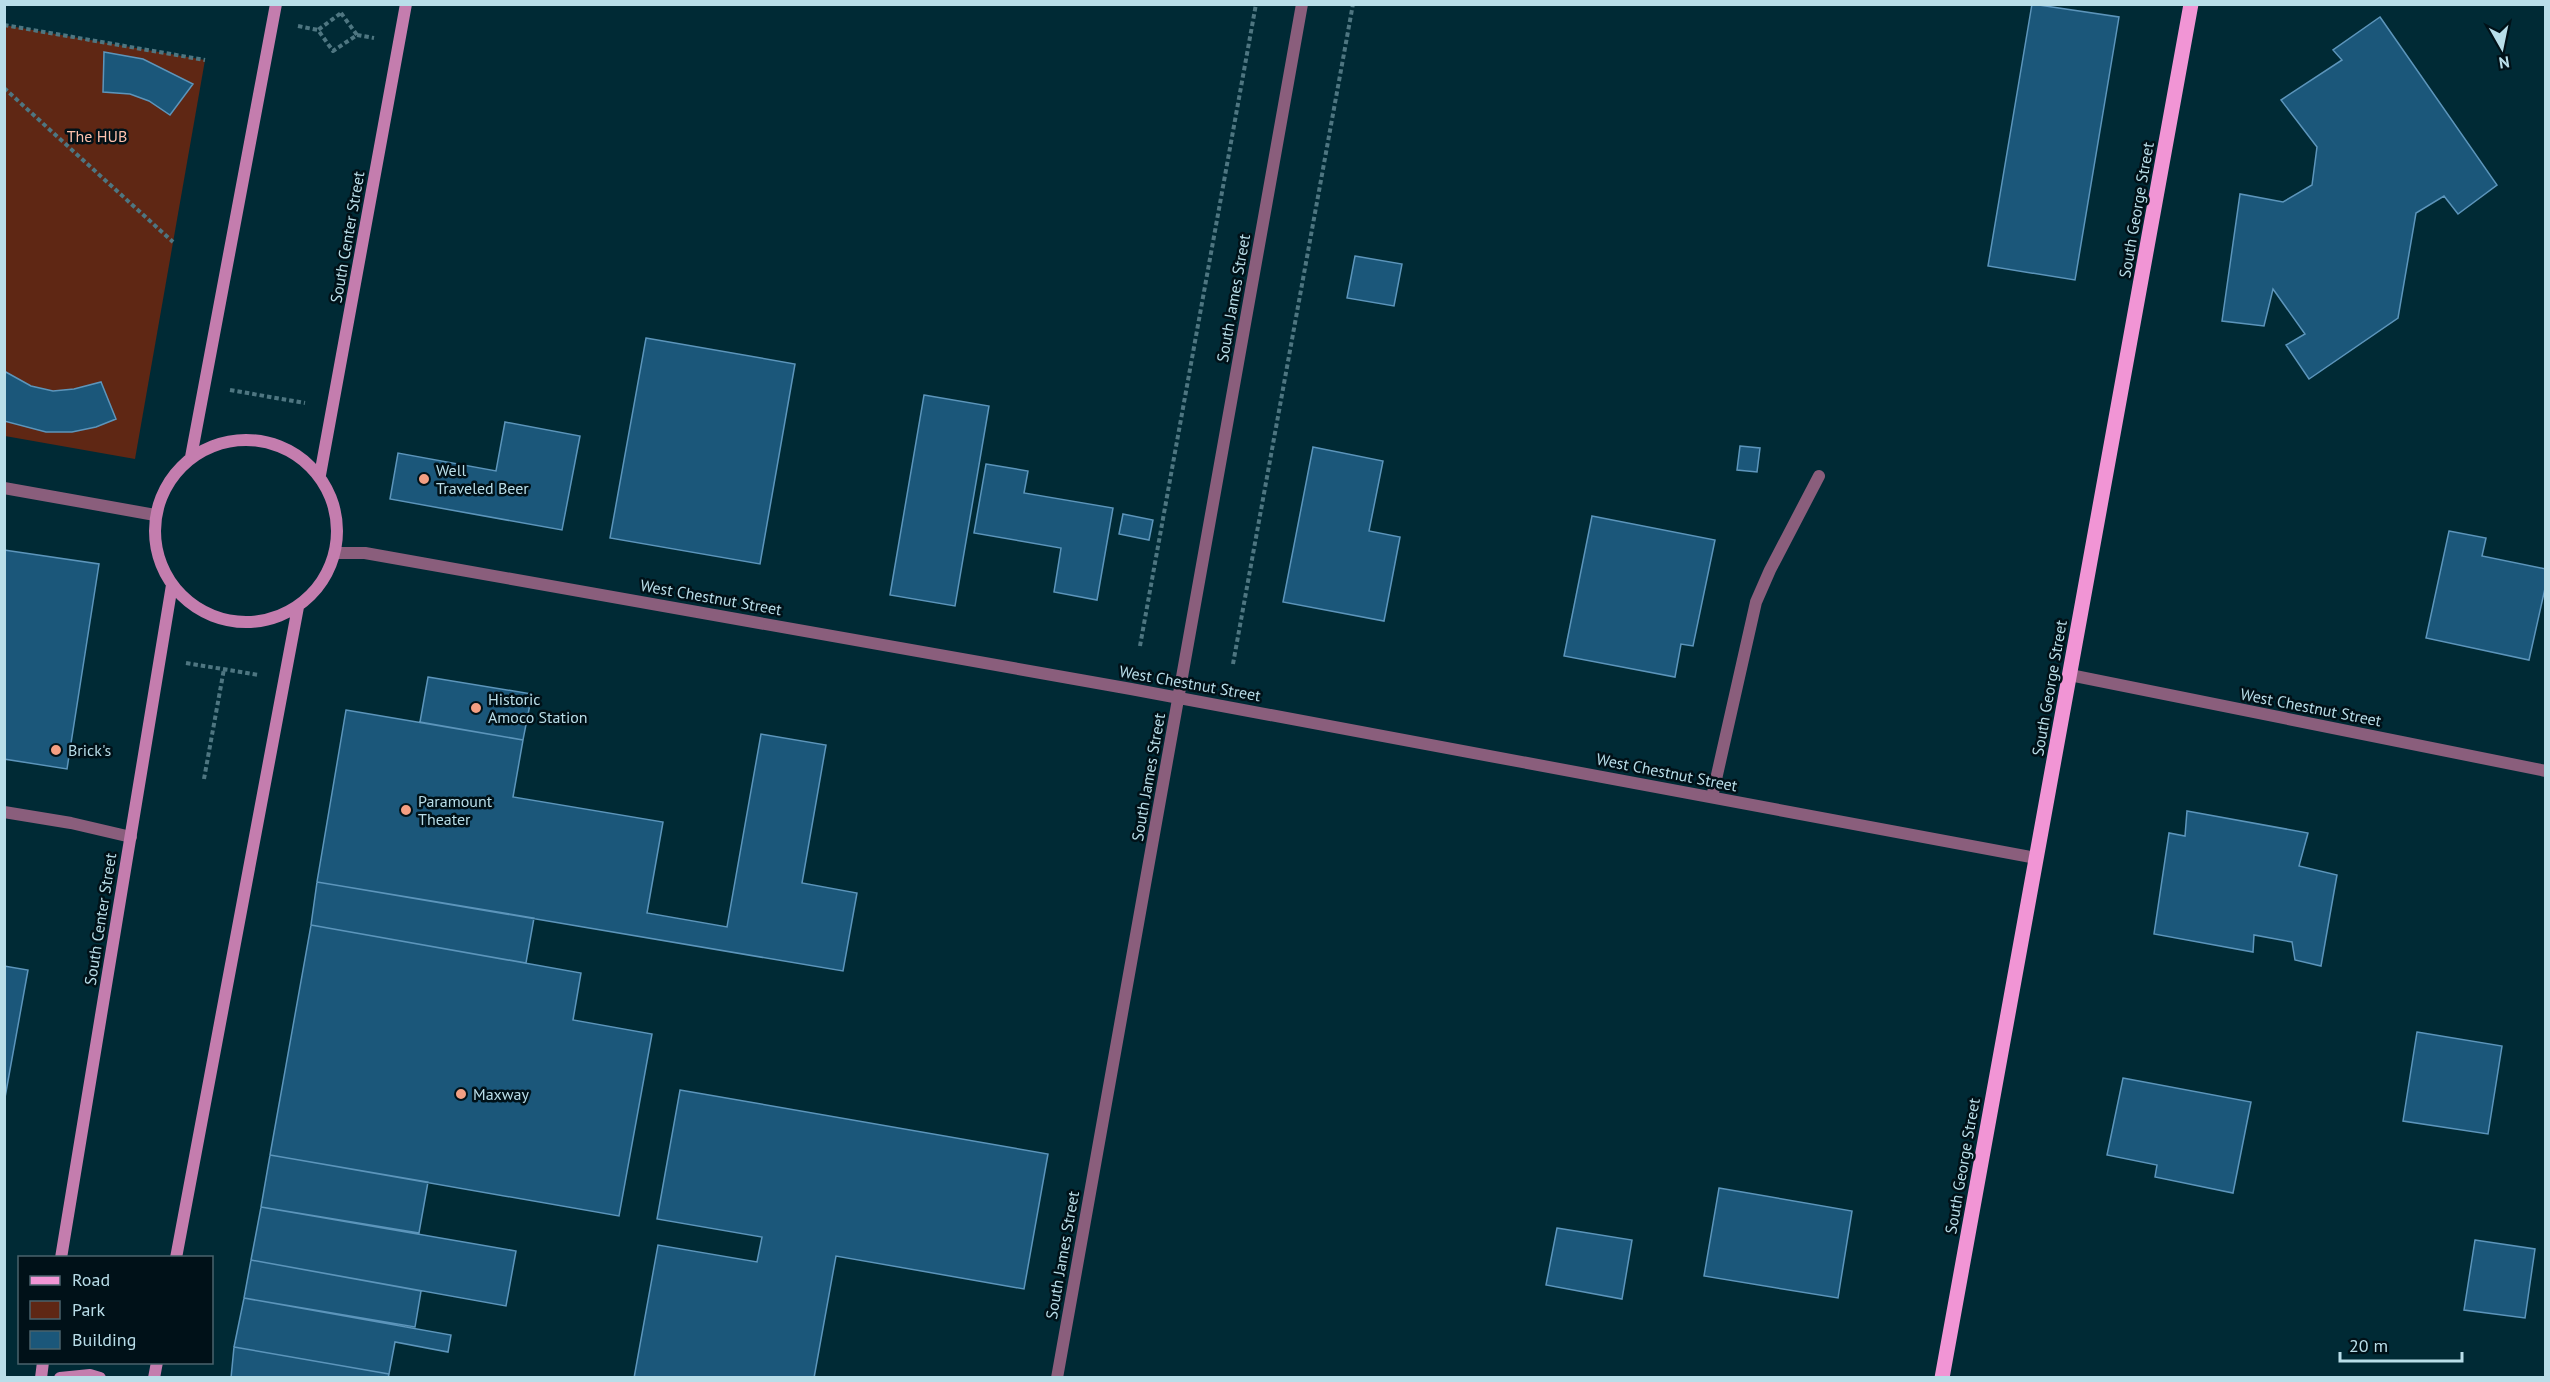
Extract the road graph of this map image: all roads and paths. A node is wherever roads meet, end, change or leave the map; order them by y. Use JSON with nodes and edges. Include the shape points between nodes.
{"nodes":[{"id":1,"x":276,"y":4,"type":"edge"},
{"id":2,"x":406,"y":4,"type":"edge"},
{"id":3,"x":1256,"y":4,"type":"edge"},
{"id":4,"x":1302,"y":4,"type":"edge"},
{"id":5,"x":1353,"y":4,"type":"edge"},
{"id":6,"x":2191,"y":4,"type":"edge"},
{"id":7,"x":288,"y":24,"type":"dead end"},
{"id":8,"x":4,"y":25,"type":"edge"},
{"id":9,"x":318,"y":30,"type":"junction"},
{"id":10,"x":205,"y":60,"type":"dead end"},
{"id":11,"x":4,"y":88,"type":"edge"},
{"id":12,"x":173,"y":242,"type":"dead end"},
{"id":13,"x":223,"y":389,"type":"dead end"},
{"id":14,"x":315,"y":404,"type":"dead end"},
{"id":15,"x":191,"y":457,"type":"junction"},
{"id":16,"x":320,"y":475,"type":"junction"},
{"id":17,"x":1819,"y":476,"type":"dead end"},
{"id":18,"x":4,"y":488,"type":"edge"},
{"id":19,"x":155,"y":515,"type":"junction"},
{"id":20,"x":335,"y":553,"type":"junction"},
{"id":21,"x":172,"y":585,"type":"junction"},
{"id":22,"x":298,"y":607,"type":"junction"},
{"id":23,"x":1140,"y":646,"type":"dead end"},
{"id":24,"x":178,"y":662,"type":"dead end"},
{"id":25,"x":1233,"y":664,"type":"dead end"},
{"id":26,"x":224,"y":669,"type":"junction"},
{"id":27,"x":2070,"y":675,"type":"junction"},
{"id":28,"x":269,"y":677,"type":"dead end"},
{"id":29,"x":1179,"y":698,"type":"junction"},
{"id":30,"x":2546,"y":771,"type":"edge"},
{"id":31,"x":204,"y":779,"type":"dead end"},
{"id":32,"x":1712,"y":797,"type":"junction"},
{"id":33,"x":4,"y":812,"type":"edge"},
{"id":34,"x":131,"y":837,"type":"junction"},
{"id":35,"x":2036,"y":858,"type":"junction"},
{"id":36,"x":61,"y":1256,"type":"edge"},
{"id":37,"x":176,"y":1256,"type":"edge"},
{"id":38,"x":60,"y":1377,"type":"edge"},
{"id":39,"x":100,"y":1377,"type":"edge"},
{"id":40,"x":1057,"y":1377,"type":"edge"},
{"id":41,"x":1942,"y":1377,"type":"edge"}],
"edges":[{"from":1,"to":15,"type":"street"},
{"from":2,"to":16,"type":"street","name":"South Center Street"},
{"from":3,"to":23,"type":"path"},
{"from":4,"to":29,"type":"street","name":"South James Street"},
{"from":5,"to":25,"type":"path"},
{"from":6,"to":27,"type":"main road","name":"South George Street"},
{"from":7,"to":9,"type":"path"},
{"from":8,"to":10,"type":"path"},
{"from":9,"to":9,"type":"path","via":[[333,51],[357,35],[341,13]]},
{"from":11,"to":12,"type":"path"},
{"from":13,"to":14,"type":"path"},
{"from":15,"to":16,"type":"street","via":[[236,439],[260,440],[283,446]]},
{"from":15,"to":19,"type":"street","via":[[175,473]]},
{"from":16,"to":20,"type":"street","via":[[337,512]]},
{"from":17,"to":32,"type":"street","via":[[1756,602]]},
{"from":18,"to":19,"type":"street"},
{"from":19,"to":21,"type":"street","via":[[160,564]]},
{"from":20,"to":22,"type":"street","via":[[315,592]]},
{"from":20,"to":29,"type":"street","name":"West Chestnut Street","via":[[376,555]]},
{"from":21,"to":22,"type":"street","via":[[188,602],[231,621],[254,622]]},
{"from":21,"to":34,"type":"street","name":"South Center Street"},
{"from":22,"to":37,"type":"street"},
{"from":24,"to":26,"type":"path"},
{"from":26,"to":28,"type":"path"},
{"from":26,"to":31,"type":"path"},
{"from":27,"to":30,"type":"street","name":"West Chestnut Street"},
{"from":27,"to":35,"type":"main road","name":"South George Street"},
{"from":29,"to":32,"type":"street","name":"West Chestnut Street"},
{"from":29,"to":40,"type":"street","name":"South James Street"},
{"from":32,"to":35,"type":"street","name":"West Chestnut Street"},
{"from":33,"to":34,"type":"street"},
{"from":34,"to":36,"type":"street","name":"South Center Street"},
{"from":35,"to":41,"type":"main road","name":"South George Street"},
{"from":38,"to":39,"type":"street"}]}
